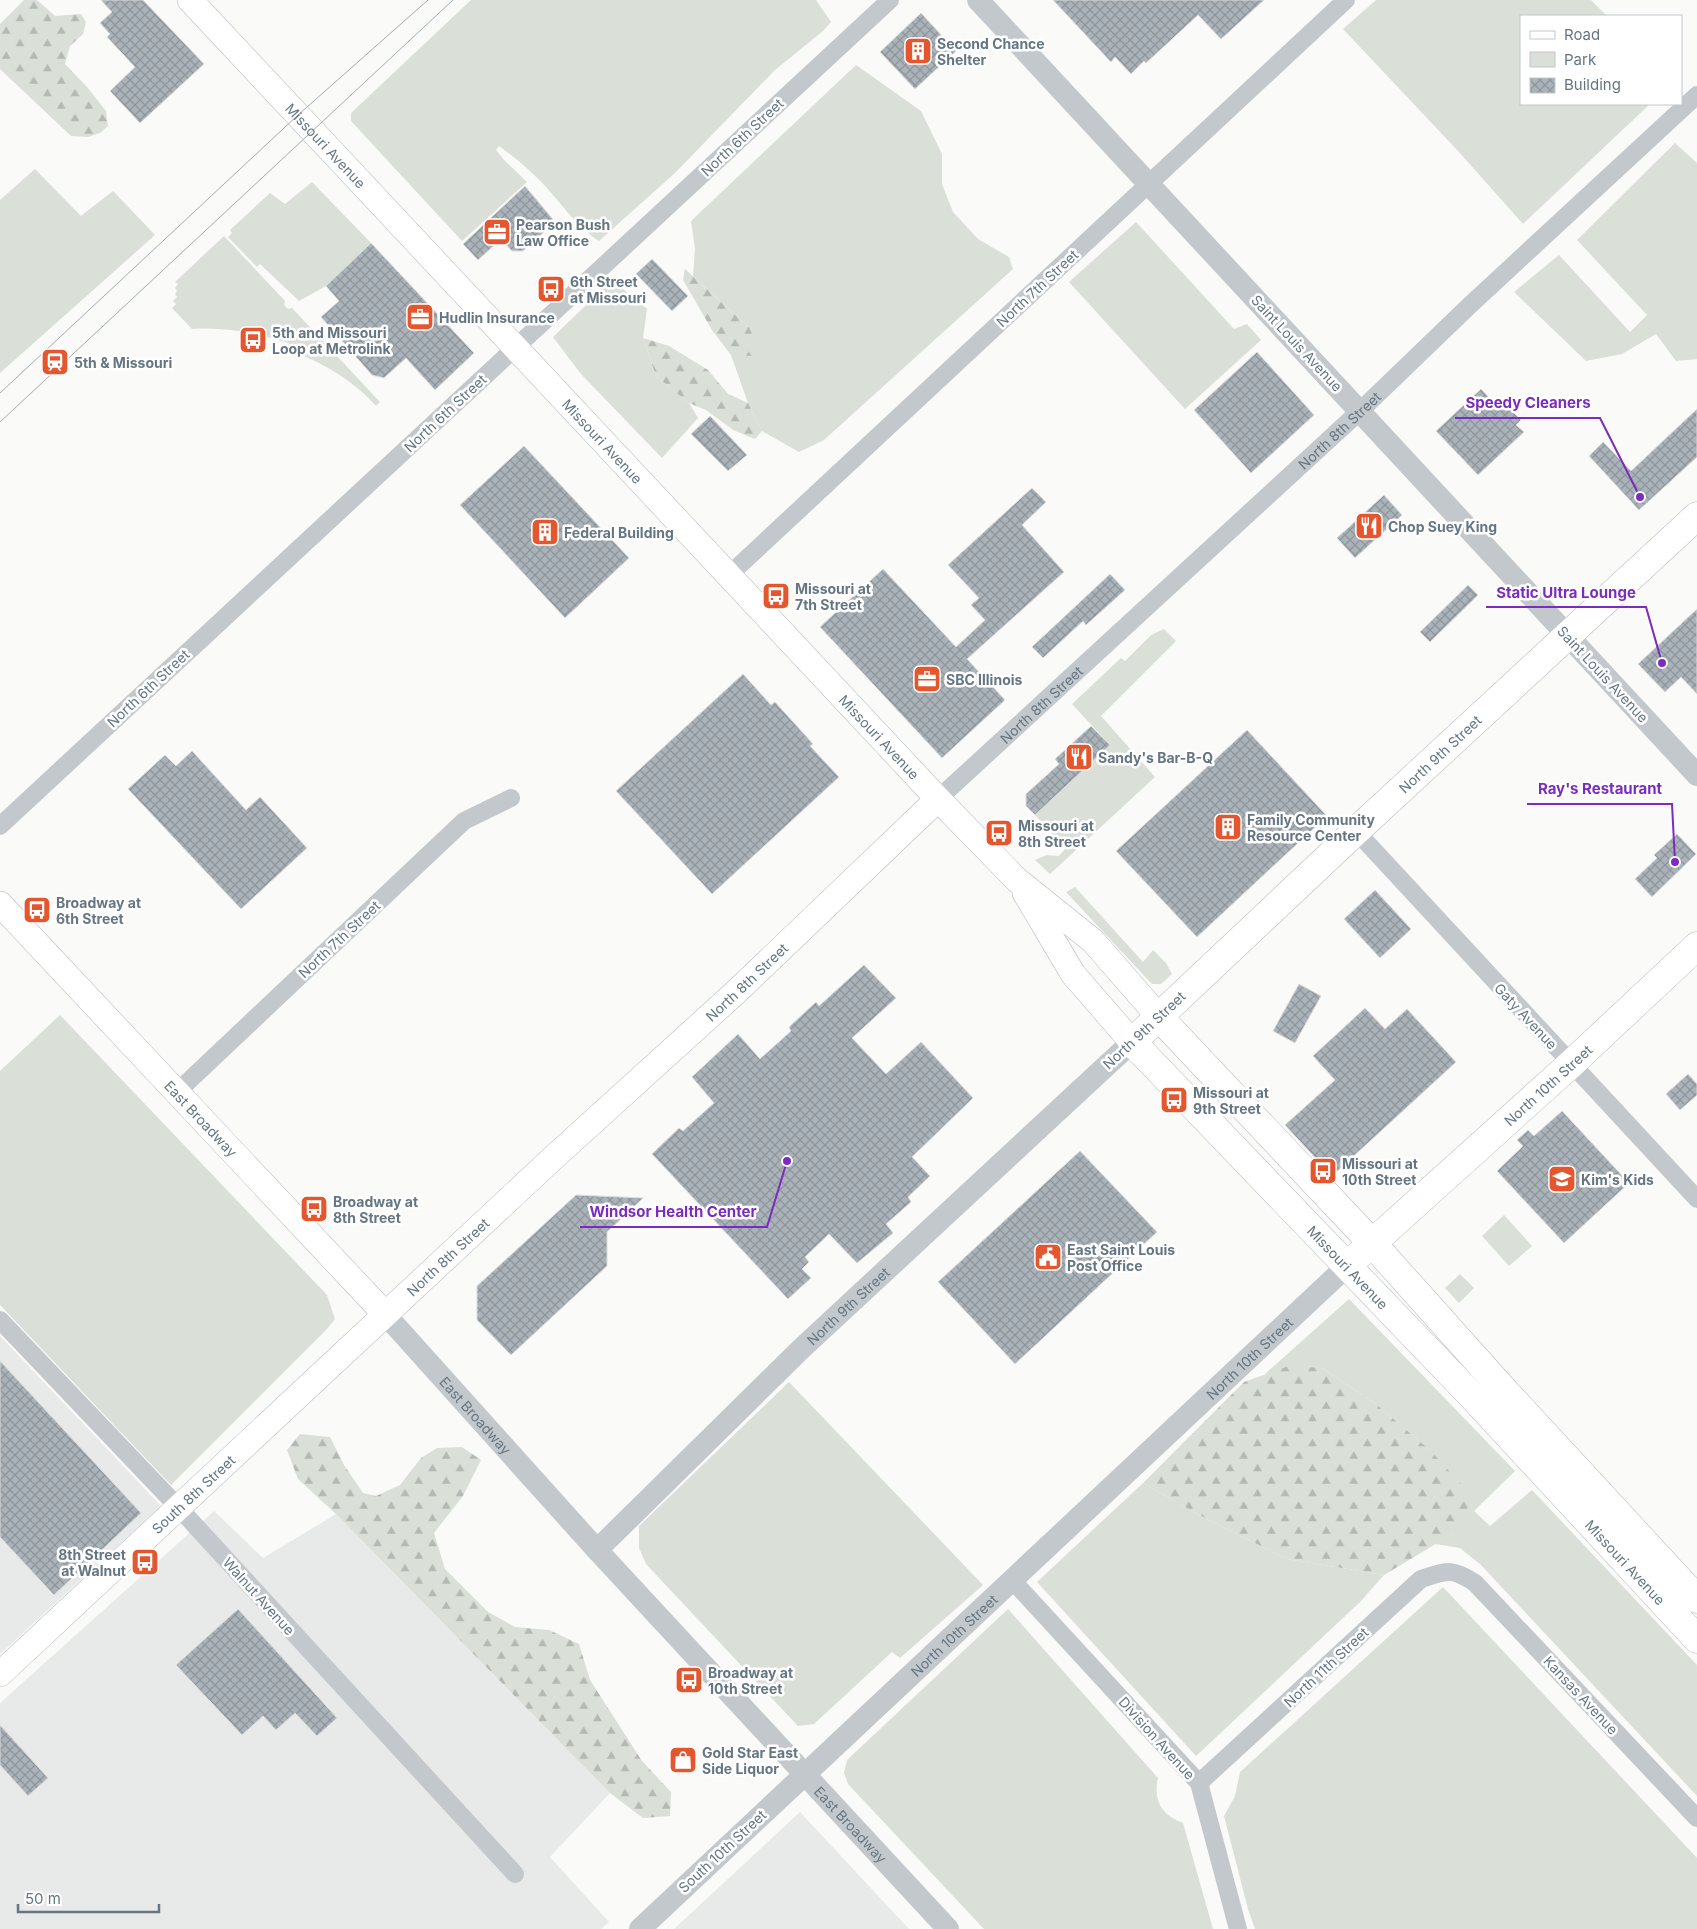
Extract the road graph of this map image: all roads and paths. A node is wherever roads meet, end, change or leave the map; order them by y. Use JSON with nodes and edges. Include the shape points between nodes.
{"nodes":[{"id":1,"x":190,"y":0,"type":"edge"},
{"id":2,"x":890,"y":0,"type":"edge"},
{"id":3,"x":978,"y":0,"type":"edge"},
{"id":4,"x":1346,"y":0,"type":"edge"},
{"id":5,"x":1697,"y":96,"type":"edge"},
{"id":6,"x":1150,"y":183,"type":"junction"},
{"id":7,"x":515,"y":348,"type":"junction"},
{"id":8,"x":1360,"y":411,"type":"junction"},
{"id":9,"x":1697,"y":516,"type":"edge"},
{"id":10,"x":728,"y":576,"type":"junction"},
{"id":11,"x":1568,"y":636,"type":"junction"},
{"id":12,"x":1697,"y":775,"type":"edge"},
{"id":13,"x":511,"y":798,"type":"dead end"},
{"id":14,"x":938,"y":799,"type":"junction"},
{"id":15,"x":0,"y":826,"type":"edge"},
{"id":16,"x":1356,"y":831,"type":"junction"},
{"id":17,"x":1017,"y":880,"type":"junction"},
{"id":18,"x":0,"y":904,"type":"edge"},
{"id":19,"x":1697,"y":946,"type":"edge"},
{"id":20,"x":1158,"y":1017,"type":"junction"},
{"id":21,"x":1132,"y":1042,"type":"junction"},
{"id":22,"x":1571,"y":1064,"type":"junction"},
{"id":23,"x":176,"y":1093,"type":"junction"},
{"id":24,"x":1697,"y":1200,"type":"edge"},
{"id":25,"x":1372,"y":1243,"type":"junction"},
{"id":26,"x":1346,"y":1267,"type":"junction"},
{"id":27,"x":385,"y":1314,"type":"junction"},
{"id":28,"x":0,"y":1320,"type":"edge"},
{"id":29,"x":179,"y":1508,"type":"junction"},
{"id":30,"x":597,"y":1550,"type":"junction"},
{"id":31,"x":1462,"y":1574,"type":"joint"},
{"id":32,"x":1014,"y":1581,"type":"junction"},
{"id":33,"x":1697,"y":1599,"type":"edge"},
{"id":34,"x":1697,"y":1639,"type":"edge"},
{"id":35,"x":0,"y":1674,"type":"edge"},
{"id":36,"x":804,"y":1774,"type":"junction"},
{"id":37,"x":1199,"y":1784,"type":"junction"},
{"id":38,"x":1697,"y":1818,"type":"edge"},
{"id":39,"x":514,"y":1874,"type":"dead end"},
{"id":40,"x":640,"y":1929,"type":"edge"},
{"id":41,"x":948,"y":1929,"type":"edge"},
{"id":42,"x":1238,"y":1929,"type":"edge"}],
"edges":[{"from":1,"to":7,"type":"main road","name":"Missouri Avenue"},
{"from":2,"to":7,"type":"street","name":"North 6th Street"},
{"from":3,"to":6,"type":"street","name":"Saint Louis Avenue"},
{"from":4,"to":6,"type":"street","name":"North 7th Street"},
{"from":5,"to":8,"type":"street","name":"North 8th Street"},
{"from":6,"to":8,"type":"street","name":"Saint Louis Avenue"},
{"from":6,"to":10,"type":"street","name":"North 7th Street"},
{"from":7,"to":10,"type":"main road","name":"Missouri Avenue"},
{"from":7,"to":15,"type":"street","name":"North 6th Street"},
{"from":8,"to":11,"type":"street","name":"Saint Louis Avenue"},
{"from":8,"to":14,"type":"street","name":"North 8th Street"},
{"from":9,"to":11,"type":"main road","name":"North 9th Street"},
{"from":10,"to":14,"type":"main road","name":"Missouri Avenue"},
{"from":11,"to":12,"type":"street","name":"Saint Louis Avenue"},
{"from":11,"to":16,"type":"main road","name":"North 9th Street"},
{"from":13,"to":23,"type":"street","name":"North 7th Street","via":[[464,821]]},
{"from":14,"to":17,"type":"main road","name":"Missouri Avenue"},
{"from":14,"to":27,"type":"main road","name":"North 8th Street","via":[[736,992]]},
{"from":16,"to":20,"type":"main road","name":"North 9th Street"},
{"from":16,"to":22,"type":"street","name":"Gaty Avenue"},
{"from":17,"to":20,"type":"main road","name":"Missouri Avenue","via":[[1093,941]]},
{"from":17,"to":21,"type":"main road","name":"Missouri Avenue","via":[[1072,974]]},
{"from":18,"to":23,"type":"main road","name":"East Broadway"},
{"from":19,"to":22,"type":"main road","name":"North 10th Street"},
{"from":20,"to":21,"type":"main road","name":"North 9th Street"},
{"from":20,"to":25,"type":"main road","name":"Missouri Avenue"},
{"from":21,"to":26,"type":"main road","name":"Missouri Avenue"},
{"from":21,"to":30,"type":"street","name":"North 9th Street","via":[[801,1349]]},
{"from":22,"to":24,"type":"street","name":"Gaty Avenue"},
{"from":22,"to":25,"type":"main road","name":"North 10th Street"},
{"from":23,"to":27,"type":"main road","name":"East Broadway"},
{"from":25,"to":26,"type":"main road","name":"North 10th Street"},
{"from":25,"to":33,"type":"main road","name":"Missouri Avenue"},
{"from":26,"to":32,"type":"street","name":"North 10th Street"},
{"from":26,"to":34,"type":"main road","name":"Missouri Avenue","via":[[1472,1396]]},
{"from":27,"to":29,"type":"main road","name":"South 8th Street"},
{"from":27,"to":30,"type":"street","name":"East Broadway"},
{"from":28,"to":29,"type":"street","name":"Walnut Avenue"},
{"from":29,"to":35,"type":"main road","name":"South 8th Street"},
{"from":29,"to":39,"type":"street","name":"Walnut Avenue"},
{"from":30,"to":36,"type":"street","name":"East Broadway"},
{"from":31,"to":37,"type":"street","name":"North 11th Street","via":[[1448,1571],[1421,1580]]},
{"from":31,"to":38,"type":"street","name":"Kansas Avenue","via":[[1475,1583]]},
{"from":32,"to":36,"type":"street","name":"North 10th Street"},
{"from":32,"to":37,"type":"street","name":"Division Avenue"},
{"from":36,"to":40,"type":"street","name":"South 10th Street"},
{"from":36,"to":41,"type":"street","name":"East Broadway"},
{"from":37,"to":42,"type":"street","name":"Division Avenue"}]}
